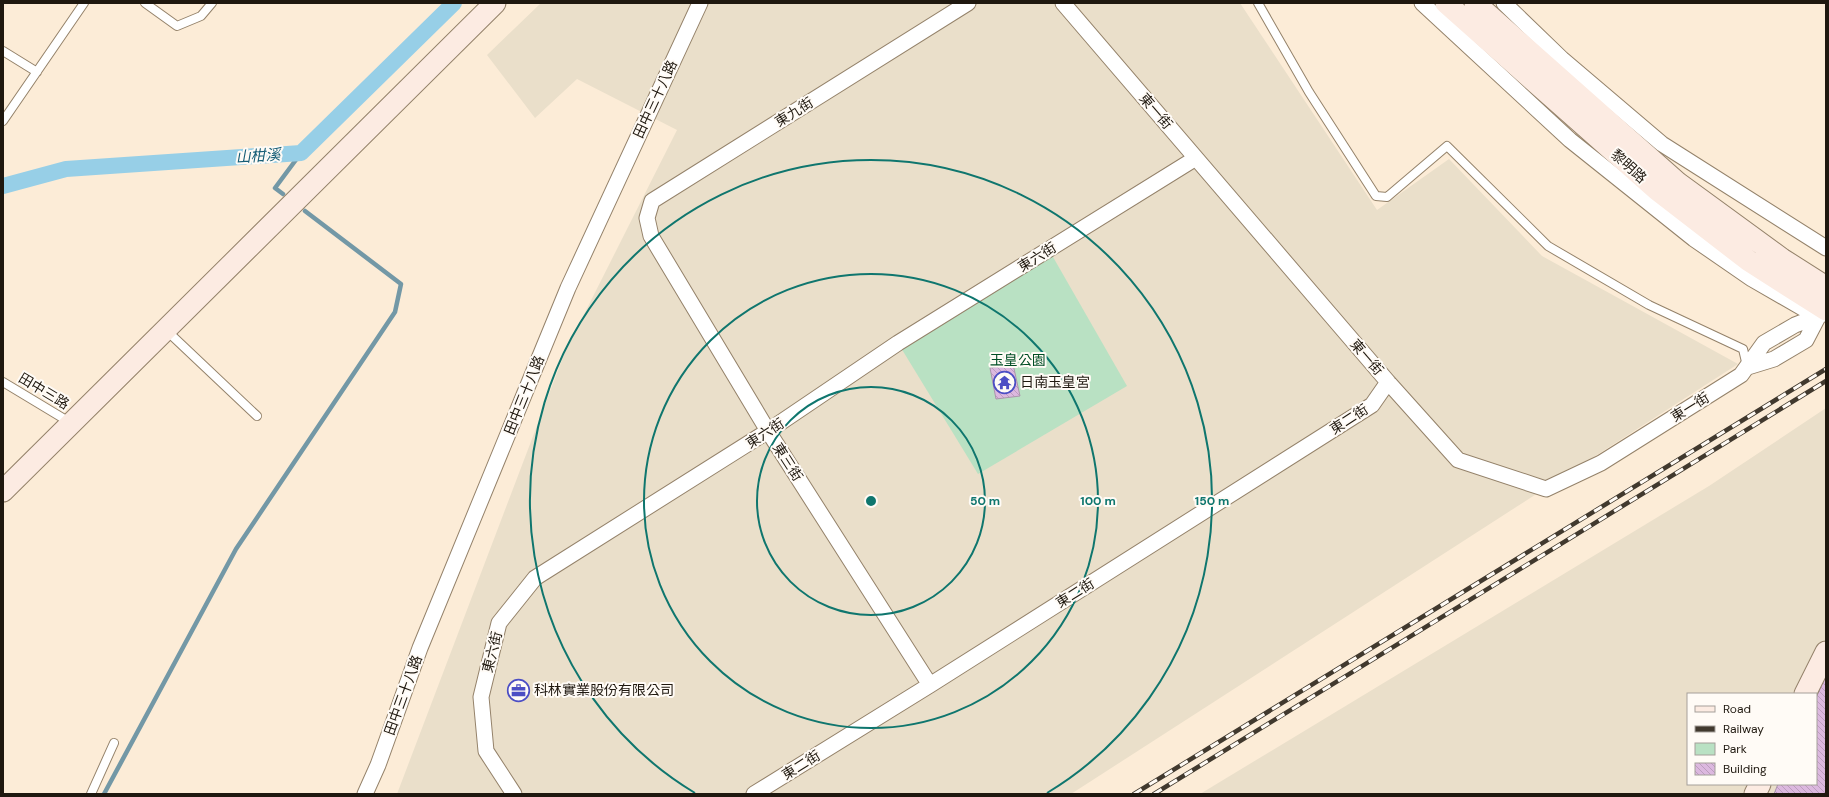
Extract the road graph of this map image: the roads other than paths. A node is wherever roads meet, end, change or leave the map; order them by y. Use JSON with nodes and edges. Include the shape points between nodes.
{"nodes":[{"id":1,"x":84,"y":3,"type":"edge"},
{"id":2,"x":144,"y":3,"type":"edge"},
{"id":3,"x":212,"y":3,"type":"edge"},
{"id":4,"x":495,"y":3,"type":"edge"},
{"id":5,"x":700,"y":3,"type":"edge"},
{"id":6,"x":968,"y":3,"type":"edge"},
{"id":7,"x":1063,"y":3,"type":"edge"},
{"id":8,"x":1258,"y":3,"type":"edge"},
{"id":9,"x":1422,"y":3,"type":"edge"},
{"id":10,"x":1504,"y":3,"type":"edge"},
{"id":11,"x":1479,"y":6,"type":"edge"},
{"id":12,"x":1443,"y":9,"type":"edge"},
{"id":13,"x":3,"y":51,"type":"edge"},
{"id":14,"x":37,"y":72,"type":"junction"},
{"id":15,"x":3,"y":121,"type":"edge"},
{"id":16,"x":1196,"y":158,"type":"junction"},
{"id":17,"x":651,"y":236,"type":"joint"},
{"id":18,"x":1826,"y":248,"type":"edge"},
{"id":19,"x":1826,"y":287,"type":"edge"},
{"id":20,"x":1823,"y":313,"type":"edge"},
{"id":21,"x":165,"y":330,"type":"junction"},
{"id":22,"x":1748,"y":367,"type":"junction"},
{"id":23,"x":3,"y":382,"type":"edge"},
{"id":24,"x":1388,"y":382,"type":"junction"},
{"id":25,"x":257,"y":416,"type":"dead end"},
{"id":26,"x":71,"y":423,"type":"junction"},
{"id":27,"x":768,"y":431,"type":"junction"},
{"id":28,"x":3,"y":490,"type":"edge"},
{"id":29,"x":1826,"y":652,"type":"edge"},
{"id":30,"x":930,"y":684,"type":"junction"},
{"id":31,"x":1806,"y":693,"type":"edge"},
{"id":32,"x":114,"y":743,"type":"dead end"},
{"id":33,"x":1760,"y":785,"type":"edge"},
{"id":34,"x":91,"y":794,"type":"edge"},
{"id":35,"x":365,"y":794,"type":"edge"},
{"id":36,"x":514,"y":794,"type":"edge"},
{"id":37,"x":754,"y":794,"type":"edge"},
{"id":38,"x":1755,"y":794,"type":"edge"}],
"edges":[{"from":1,"to":14,"type":"lane"},
{"from":2,"to":3,"type":"lane","via":[[177,26],[201,16]]},
{"from":4,"to":21,"type":"street"},
{"from":5,"to":35,"type":"street","name":"田中三十八路","via":[[565,295],[420,648]]},
{"from":6,"to":17,"type":"street","name":"東九街","via":[[652,200],[647,218]]},
{"from":7,"to":16,"type":"street","name":"東一街"},
{"from":8,"to":22,"type":"lane","via":[[1309,92],[1376,196],[1387,197],[1447,146],[1548,246],[1649,305],[1743,349]]},
{"from":9,"to":12,"type":"street"},
{"from":10,"to":18,"type":"street","via":[[1562,59],[1662,144]]},
{"from":11,"to":19,"type":"street","name":"黎明路","via":[[1678,183],[1782,259]]},
{"from":12,"to":20,"type":"street","name":"黎明路","via":[[1657,190],[1749,261]]},
{"from":13,"to":14,"type":"lane"},
{"from":14,"to":15,"type":"lane"},
{"from":16,"to":24,"type":"street","name":"東一街"},
{"from":16,"to":27,"type":"street","name":"東六街","via":[[898,343]]},
{"from":17,"to":27,"type":"street","name":"東三街"},
{"from":20,"to":22,"type":"street","via":[[1806,340],[1774,359]]},
{"from":21,"to":25,"type":"lane"},
{"from":21,"to":26,"type":"street"},
{"from":22,"to":24,"type":"street","name":"東一街","via":[[1740,375],[1601,463],[1546,489],[1458,460]]},
{"from":23,"to":26,"type":"lane","name":"田中三路"},
{"from":24,"to":30,"type":"street","name":"東二街","via":[[1372,405]]},
{"from":26,"to":28,"type":"street"},
{"from":27,"to":30,"type":"street","name":"東三街"},
{"from":27,"to":36,"type":"street","name":"東六街","via":[[535,578],[499,623],[481,697],[486,751]]},
{"from":29,"to":31,"type":"street"},
{"from":30,"to":37,"type":"street","name":"東二街"},
{"from":32,"to":34,"type":"lane"},
{"from":33,"to":38,"type":"street"}]}
